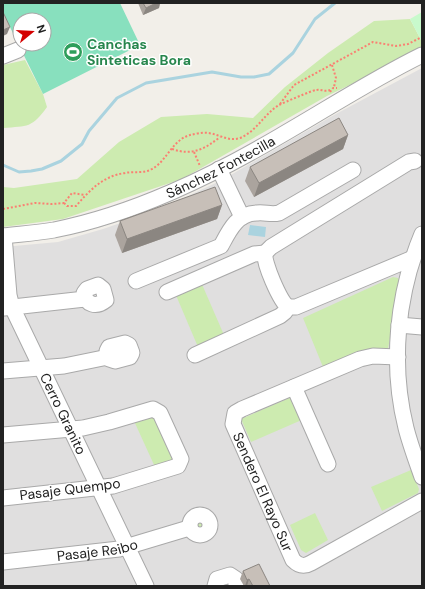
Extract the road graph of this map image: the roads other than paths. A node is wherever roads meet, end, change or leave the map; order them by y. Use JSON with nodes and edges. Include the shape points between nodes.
{"nodes":[{"id":1,"x":13,"y":52,"type":"edge"},
{"id":2,"x":422,"y":55,"type":"edge"},
{"id":3,"x":3,"y":56,"type":"edge"},
{"id":4,"x":420,"y":161,"type":"edge"},
{"id":5,"x":219,"y":169,"type":"junction"},
{"id":6,"x":353,"y":170,"type":"dead end"},
{"id":7,"x":242,"y":216,"type":"junction"},
{"id":8,"x":422,"y":234,"type":"edge"},
{"id":9,"x":3,"y":236,"type":"edge"},
{"id":10,"x":265,"y":253,"type":"junction"},
{"id":11,"x":413,"y":258,"type":"junction"},
{"id":12,"x":379,"y":273,"type":"junction"},
{"id":13,"x":136,"y":281,"type":"dead end"},
{"id":14,"x":406,"y":282,"type":"junction"},
{"id":15,"x":167,"y":292,"type":"dead end"},
{"id":16,"x":85,"y":299,"type":"dead end"},
{"id":17,"x":288,"y":307,"type":"junction"},
{"id":18,"x":8,"y":308,"type":"edge"},
{"id":19,"x":399,"y":325,"type":"junction"},
{"id":20,"x":422,"y":327,"type":"edge"},
{"id":21,"x":195,"y":355,"type":"dead end"},
{"id":22,"x":108,"y":357,"type":"dead end"},
{"id":23,"x":398,"y":357,"type":"junction"},
{"id":24,"x":41,"y":367,"type":"junction"},
{"id":25,"x":3,"y":371,"type":"edge"},
{"id":26,"x":294,"y":387,"type":"junction"},
{"id":27,"x":70,"y":428,"type":"junction"},
{"id":28,"x":3,"y":435,"type":"edge"},
{"id":29,"x":328,"y":464,"type":"dead end"},
{"id":30,"x":422,"y":477,"type":"edge"},
{"id":31,"x":98,"y":488,"type":"junction"},
{"id":32,"x":3,"y":498,"type":"edge"},
{"id":33,"x":422,"y":502,"type":"edge"},
{"id":34,"x":189,"y":528,"type":"dead end"},
{"id":35,"x":127,"y":547,"type":"junction"},
{"id":36,"x":3,"y":562,"type":"edge"},
{"id":37,"x":146,"y":586,"type":"edge"},
{"id":38,"x":215,"y":586,"type":"edge"},
{"id":39,"x":236,"y":586,"type":"edge"}],
"edges":[{"from":1,"to":3,"type":"street"},
{"from":2,"to":5,"type":"street","name":"Sánchez Fontecilla","via":[[364,85]]},
{"from":4,"to":10,"type":"street","via":[[409,162]]},
{"from":5,"to":7,"type":"street"},
{"from":5,"to":9,"type":"street","name":"Sánchez Fontecilla","via":[[150,200],[88,221],[54,230]]},
{"from":6,"to":7,"type":"street","via":[[279,213],[272,215],[256,212]]},
{"from":7,"to":13,"type":"street","via":[[230,227],[221,246]]},
{"from":8,"to":11,"type":"street"},
{"from":9,"to":18,"type":"street","name":"Cerro Granito"},
{"from":10,"to":15,"type":"street","via":[[254,254]]},
{"from":10,"to":17,"type":"street","via":[[281,300]]},
{"from":11,"to":12,"type":"street"},
{"from":11,"to":14,"type":"street"},
{"from":12,"to":14,"type":"street","via":[[395,275]]},
{"from":12,"to":17,"type":"street","via":[[296,307]]},
{"from":14,"to":19,"type":"street"},
{"from":16,"to":18,"type":"street"},
{"from":17,"to":21,"type":"street","via":[[280,316]]},
{"from":18,"to":24,"type":"street","name":"Cerro Granito"},
{"from":19,"to":20,"type":"street"},
{"from":19,"to":23,"type":"street"},
{"from":22,"to":24,"type":"street","via":[[78,364]]},
{"from":23,"to":26,"type":"street","via":[[360,358]]},
{"from":23,"to":30,"type":"street","via":[[400,397],[405,426]]},
{"from":24,"to":25,"type":"street"},
{"from":24,"to":27,"type":"street","name":"Cerro Granito"},
{"from":26,"to":29,"type":"street"},
{"from":26,"to":33,"type":"street","name":"Sendero El Rayo Sur","via":[[242,409],[233,417],[234,428],[297,570]]},
{"from":27,"to":28,"type":"street"},
{"from":27,"to":31,"type":"street","name":"Cerro Granito"},
{"from":27,"to":31,"type":"street","name":"Pasaje Quempo","via":[[96,425],[156,409],[177,449],[181,462],[178,466],[113,486]]},
{"from":31,"to":32,"type":"street","name":"Pasaje Quempo"},
{"from":31,"to":35,"type":"street","name":"Cerro Granito"},
{"from":34,"to":35,"type":"street","name":"Pasaje Reibo"},
{"from":35,"to":36,"type":"street","name":"Pasaje Reibo"},
{"from":35,"to":37,"type":"street","name":"Cerro Granito"},
{"from":38,"to":39,"type":"street","via":[[217,579],[230,574],[236,579]]}]}
